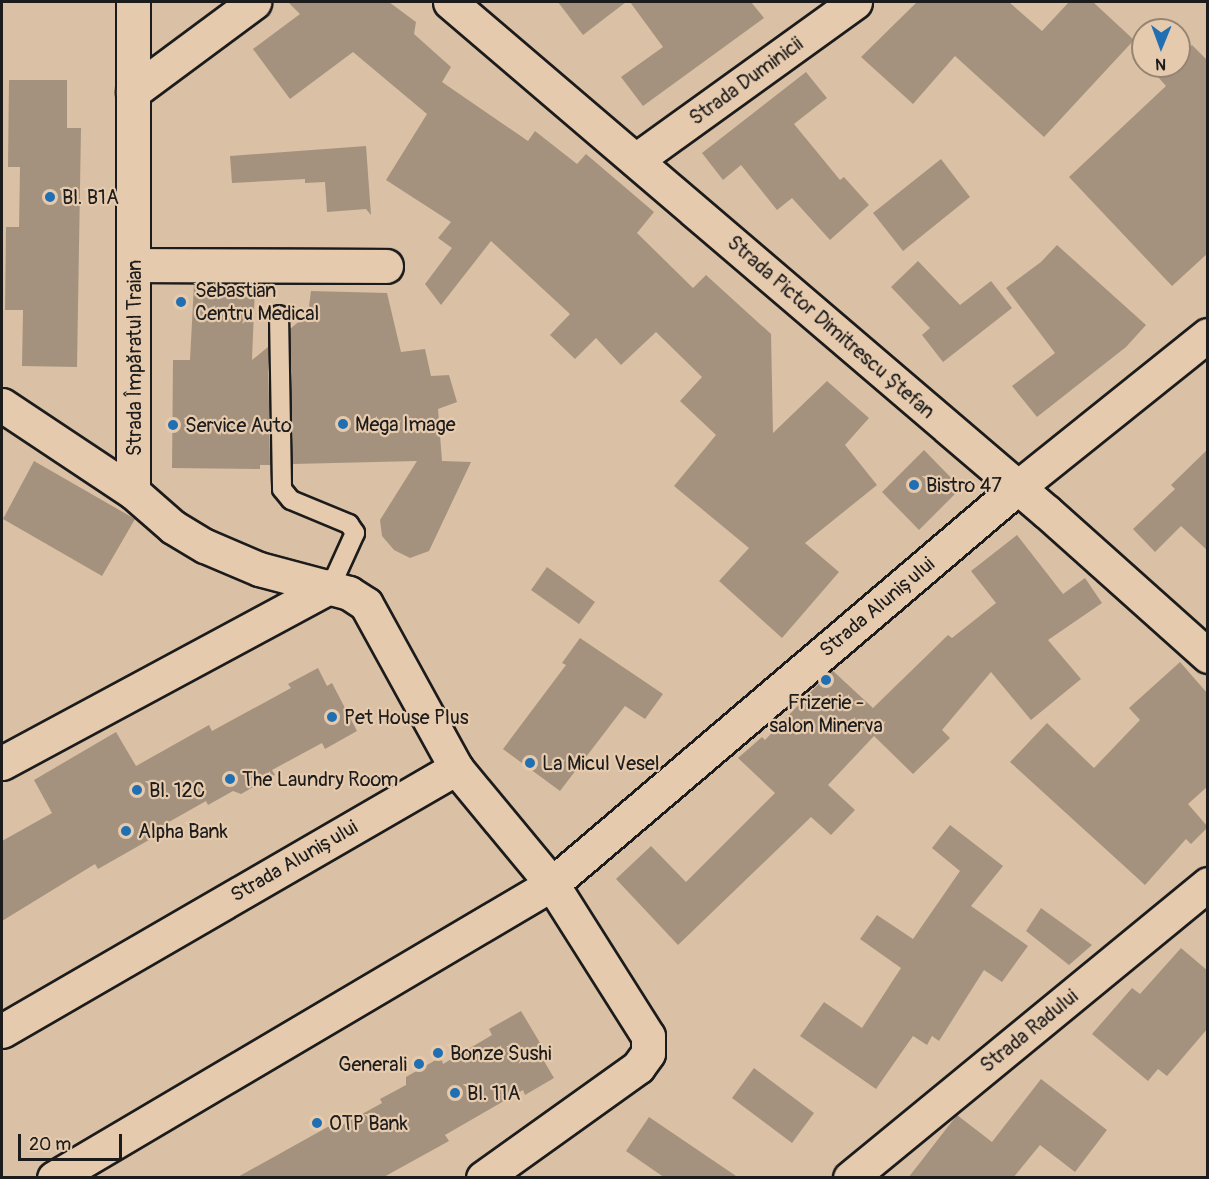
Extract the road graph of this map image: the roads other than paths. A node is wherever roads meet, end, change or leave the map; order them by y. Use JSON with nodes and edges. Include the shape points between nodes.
{"nodes":[{"id":1,"x":133,"y":2,"type":"edge"},
{"id":2,"x":254,"y":2,"type":"edge"},
{"id":3,"x":450,"y":2,"type":"edge"},
{"id":4,"x":855,"y":2,"type":"edge"},
{"id":5,"x":134,"y":92,"type":"junction"},
{"id":6,"x":636,"y":160,"type":"junction"},
{"id":7,"x":135,"y":265,"type":"junction"},
{"id":8,"x":386,"y":266,"type":"dead end"},
{"id":9,"x":279,"y":315,"type":"dead end"},
{"id":10,"x":1208,"y":335,"type":"edge"},
{"id":11,"x":2,"y":405,"type":"edge"},
{"id":12,"x":1018,"y":487,"type":"junction"},
{"id":13,"x":133,"y":492,"type":"junction"},
{"id":14,"x":330,"y":586,"type":"junction"},
{"id":15,"x":1208,"y":656,"type":"edge"},
{"id":16,"x":2,"y":763,"type":"edge"},
{"id":17,"x":456,"y":768,"type":"junction"},
{"id":18,"x":552,"y":884,"type":"junction"},
{"id":19,"x":1208,"y":884,"type":"edge"},
{"id":20,"x":2,"y":1031,"type":"edge"},
{"id":21,"x":54,"y":1178,"type":"edge"},
{"id":22,"x":483,"y":1178,"type":"edge"},
{"id":23,"x":850,"y":1178,"type":"edge"}],
"edges":[{"from":1,"to":5,"type":"street","name":"Strada Împăratul Traian"},
{"from":2,"to":5,"type":"street"},
{"from":3,"to":6,"type":"street","name":"Strada Pictor Dimitrescu Ștefan"},
{"from":4,"to":6,"type":"street","name":"Strada Duminicii"},
{"from":5,"to":7,"type":"street","name":"Strada Împăratul Traian"},
{"from":6,"to":12,"type":"street","name":"Strada Pictor Dimitrescu Ștefan"},
{"from":7,"to":8,"type":"street"},
{"from":7,"to":13,"type":"street","name":"Strada Împăratul Traian"},
{"from":9,"to":14,"type":"lane","via":[[282,489],[291,500],[349,524],[354,533]]},
{"from":10,"to":12,"type":"street","name":"Strada Alunișului"},
{"from":11,"to":13,"type":"street"},
{"from":12,"to":15,"type":"street","name":"Strada Pictor Dimitrescu Ștefan"},
{"from":12,"to":18,"type":"street","name":"Strada Alunișului"},
{"from":13,"to":14,"type":"street","via":[[173,527],[232,560]]},
{"from":14,"to":16,"type":"street"},
{"from":14,"to":17,"type":"street","via":[[366,604],[379,621]]},
{"from":17,"to":18,"type":"street"},
{"from":17,"to":20,"type":"street","name":"Strada Alunișului"},
{"from":18,"to":21,"type":"street","name":"Strada Alunișului"},
{"from":18,"to":22,"type":"street","via":[[648,1036],[648,1053],[638,1068]]},
{"from":19,"to":23,"type":"street","name":"Strada Radului"}]}
